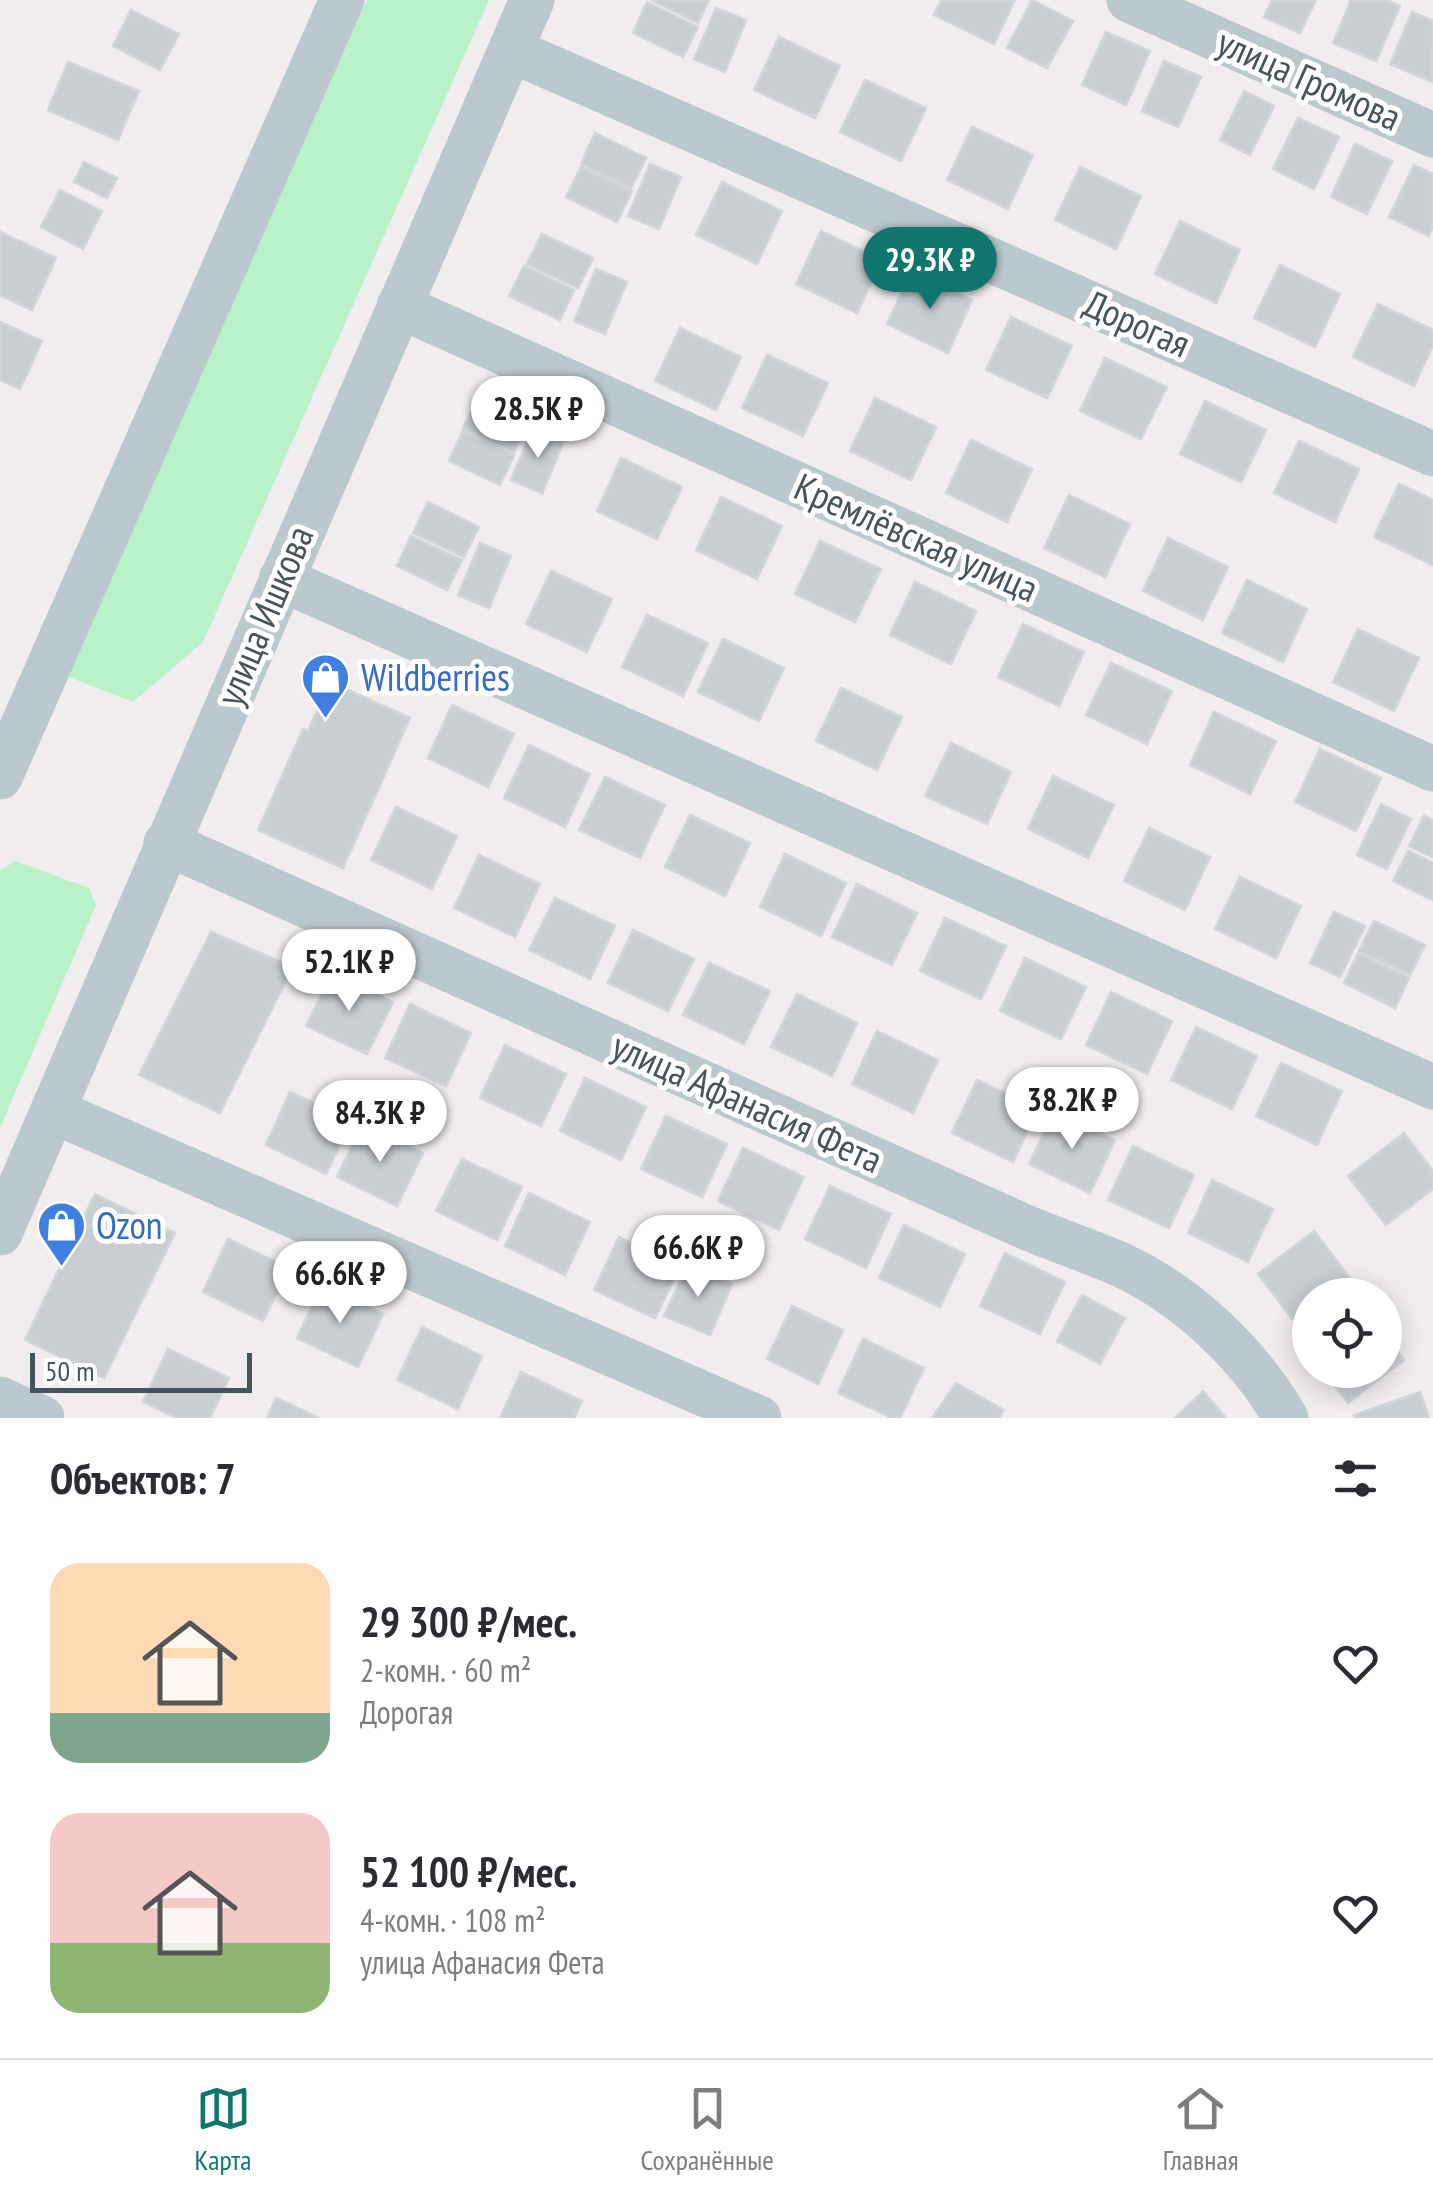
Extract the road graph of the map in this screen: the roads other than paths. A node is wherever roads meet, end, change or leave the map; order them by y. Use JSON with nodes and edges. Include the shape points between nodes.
{"nodes":[{"id":1,"x":342,"y":0,"type":"edge"},
{"id":2,"x":532,"y":0,"type":"edge"},
{"id":3,"x":1129,"y":0,"type":"edge"},
{"id":4,"x":512,"y":50,"type":"junction"},
{"id":5,"x":1433,"y":135,"type":"edge"},
{"id":6,"x":399,"y":306,"type":"junction"},
{"id":7,"x":1433,"y":454,"type":"edge"},
{"id":8,"x":280,"y":579,"type":"junction"},
{"id":9,"x":1433,"y":769,"type":"edge"},
{"id":10,"x":0,"y":777,"type":"edge"},
{"id":11,"x":166,"y":843,"type":"junction"},
{"id":12,"x":1433,"y":1087,"type":"edge"},
{"id":13,"x":53,"y":1110,"type":"junction"},
{"id":14,"x":0,"y":1233,"type":"edge"},
{"id":15,"x":0,"y":1399,"type":"edge"},
{"id":16,"x":42,"y":1418,"type":"edge"},
{"id":17,"x":759,"y":1418,"type":"edge"},
{"id":18,"x":1286,"y":1418,"type":"edge"}],
"edges":[{"from":1,"to":10,"type":"street"},
{"from":2,"to":4,"type":"street","name":"улица Ишкова"},
{"from":3,"to":5,"type":"street","name":"улица Громова"},
{"from":4,"to":6,"type":"street","name":"улица Ишкова"},
{"from":4,"to":7,"type":"street","name":"Дорогая"},
{"from":6,"to":8,"type":"street","name":"улица Ишкова"},
{"from":6,"to":9,"type":"street","name":"Кремлёвская улица"},
{"from":8,"to":11,"type":"street","name":"улица Ишкова"},
{"from":8,"to":12,"type":"street"},
{"from":11,"to":13,"type":"street","name":"улица Ишкова"},
{"from":11,"to":18,"type":"street","name":"улица Афанасия Фета","via":[[1120,1264],[1195,1310],[1268,1388]]},
{"from":13,"to":14,"type":"street","name":"улица Ишкова"},
{"from":13,"to":17,"type":"street"},
{"from":15,"to":16,"type":"street"}]}
